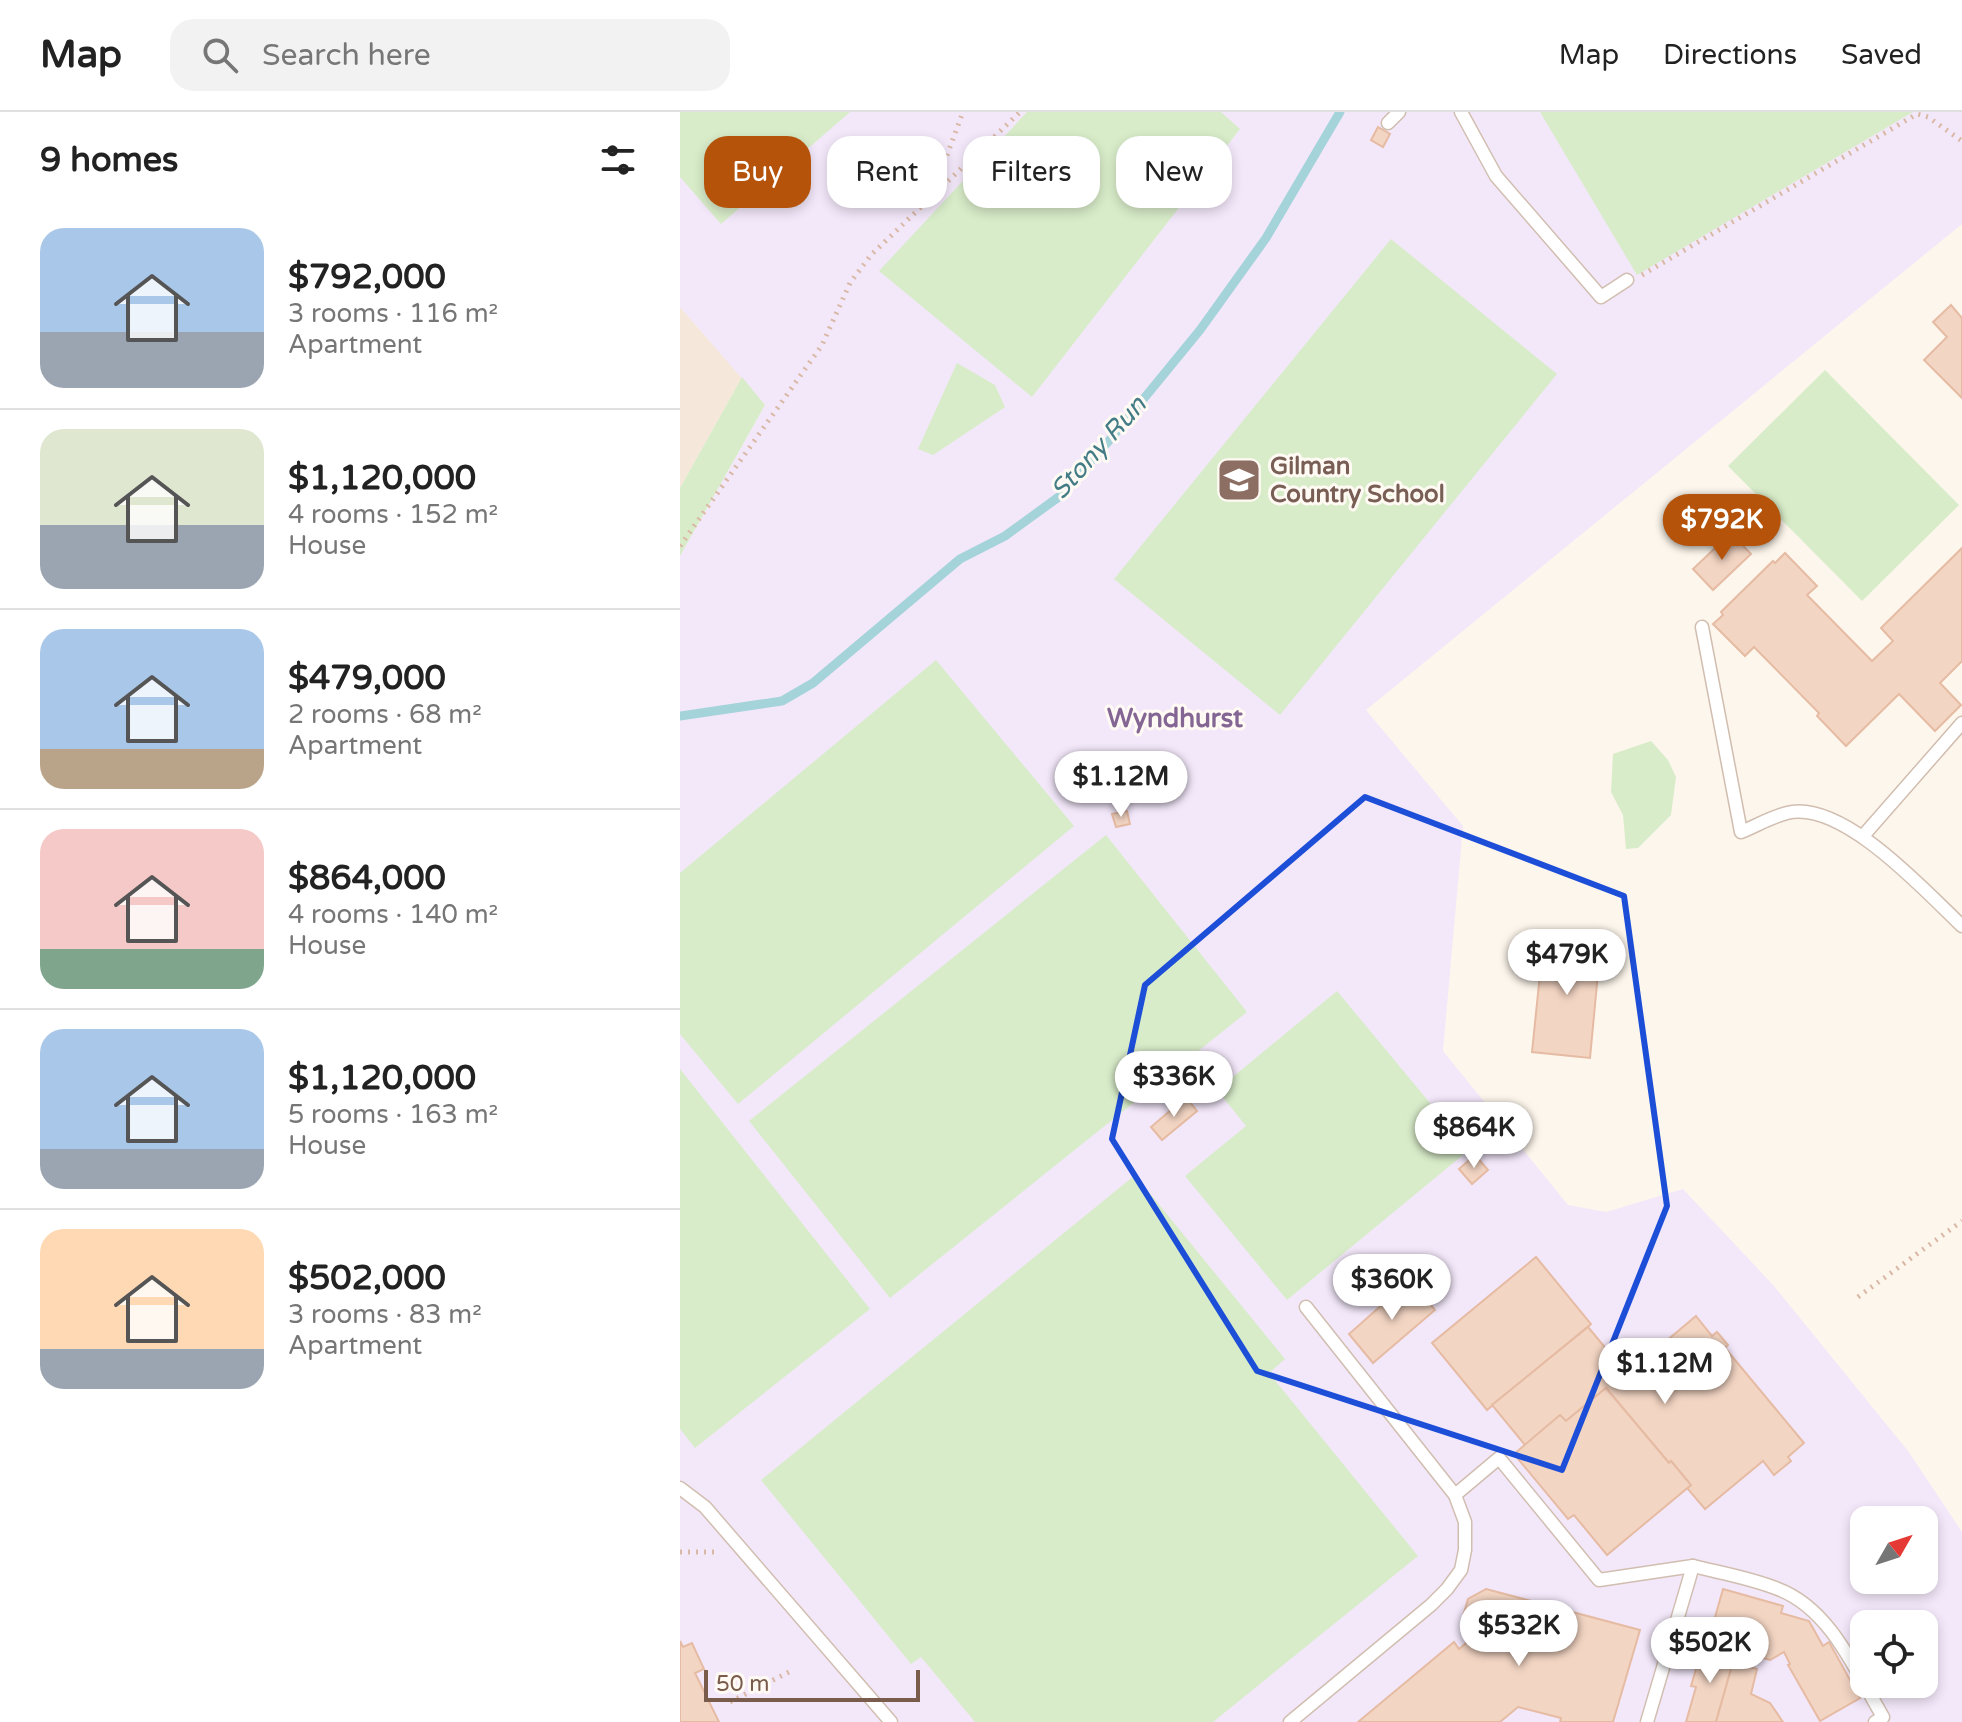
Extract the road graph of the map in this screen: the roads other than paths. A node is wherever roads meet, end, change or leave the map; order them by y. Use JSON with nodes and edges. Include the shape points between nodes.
{"nodes":[{"id":1,"x":1399,"y":112,"type":"edge"},
{"id":2,"x":1461,"y":112,"type":"edge"},
{"id":3,"x":1388,"y":123,"type":"dead end"},
{"id":4,"x":1627,"y":280,"type":"road end"},
{"id":5,"x":1702,"y":627,"type":"dead end"},
{"id":6,"x":1962,"y":723,"type":"edge"},
{"id":7,"x":1863,"y":836,"type":"junction"},
{"id":8,"x":1962,"y":926,"type":"edge"},
{"id":9,"x":1306,"y":1307,"type":"dead end"},
{"id":10,"x":680,"y":1488,"type":"edge"},
{"id":11,"x":1455,"y":1495,"type":"junction"},
{"id":12,"x":1693,"y":1566,"type":"junction"},
{"id":13,"x":891,"y":1722,"type":"edge"},
{"id":14,"x":1290,"y":1722,"type":"edge"},
{"id":15,"x":1647,"y":1722,"type":"edge"},
{"id":16,"x":1875,"y":1722,"type":"edge"}],
"edges":[{"from":1,"to":3,"type":"lane"},
{"from":2,"to":4,"type":"lane","via":[[1496,176],[1601,297]]},
{"from":5,"to":7,"type":"lane","via":[[1741,832],[1789,812],[1824,816]]},
{"from":6,"to":7,"type":"lane"},
{"from":7,"to":8,"type":"lane"},
{"from":9,"to":11,"type":"lane"},
{"from":10,"to":13,"type":"lane","via":[[705,1507]]},
{"from":11,"to":12,"type":"lane","via":[[1499,1458],[1599,1580]]},
{"from":11,"to":14,"type":"lane","via":[[1465,1522],[1461,1570],[1431,1605]]},
{"from":12,"to":15,"type":"lane"},
{"from":12,"to":16,"type":"lane","via":[[1778,1589],[1805,1603],[1838,1641],[1883,1717]]}]}
